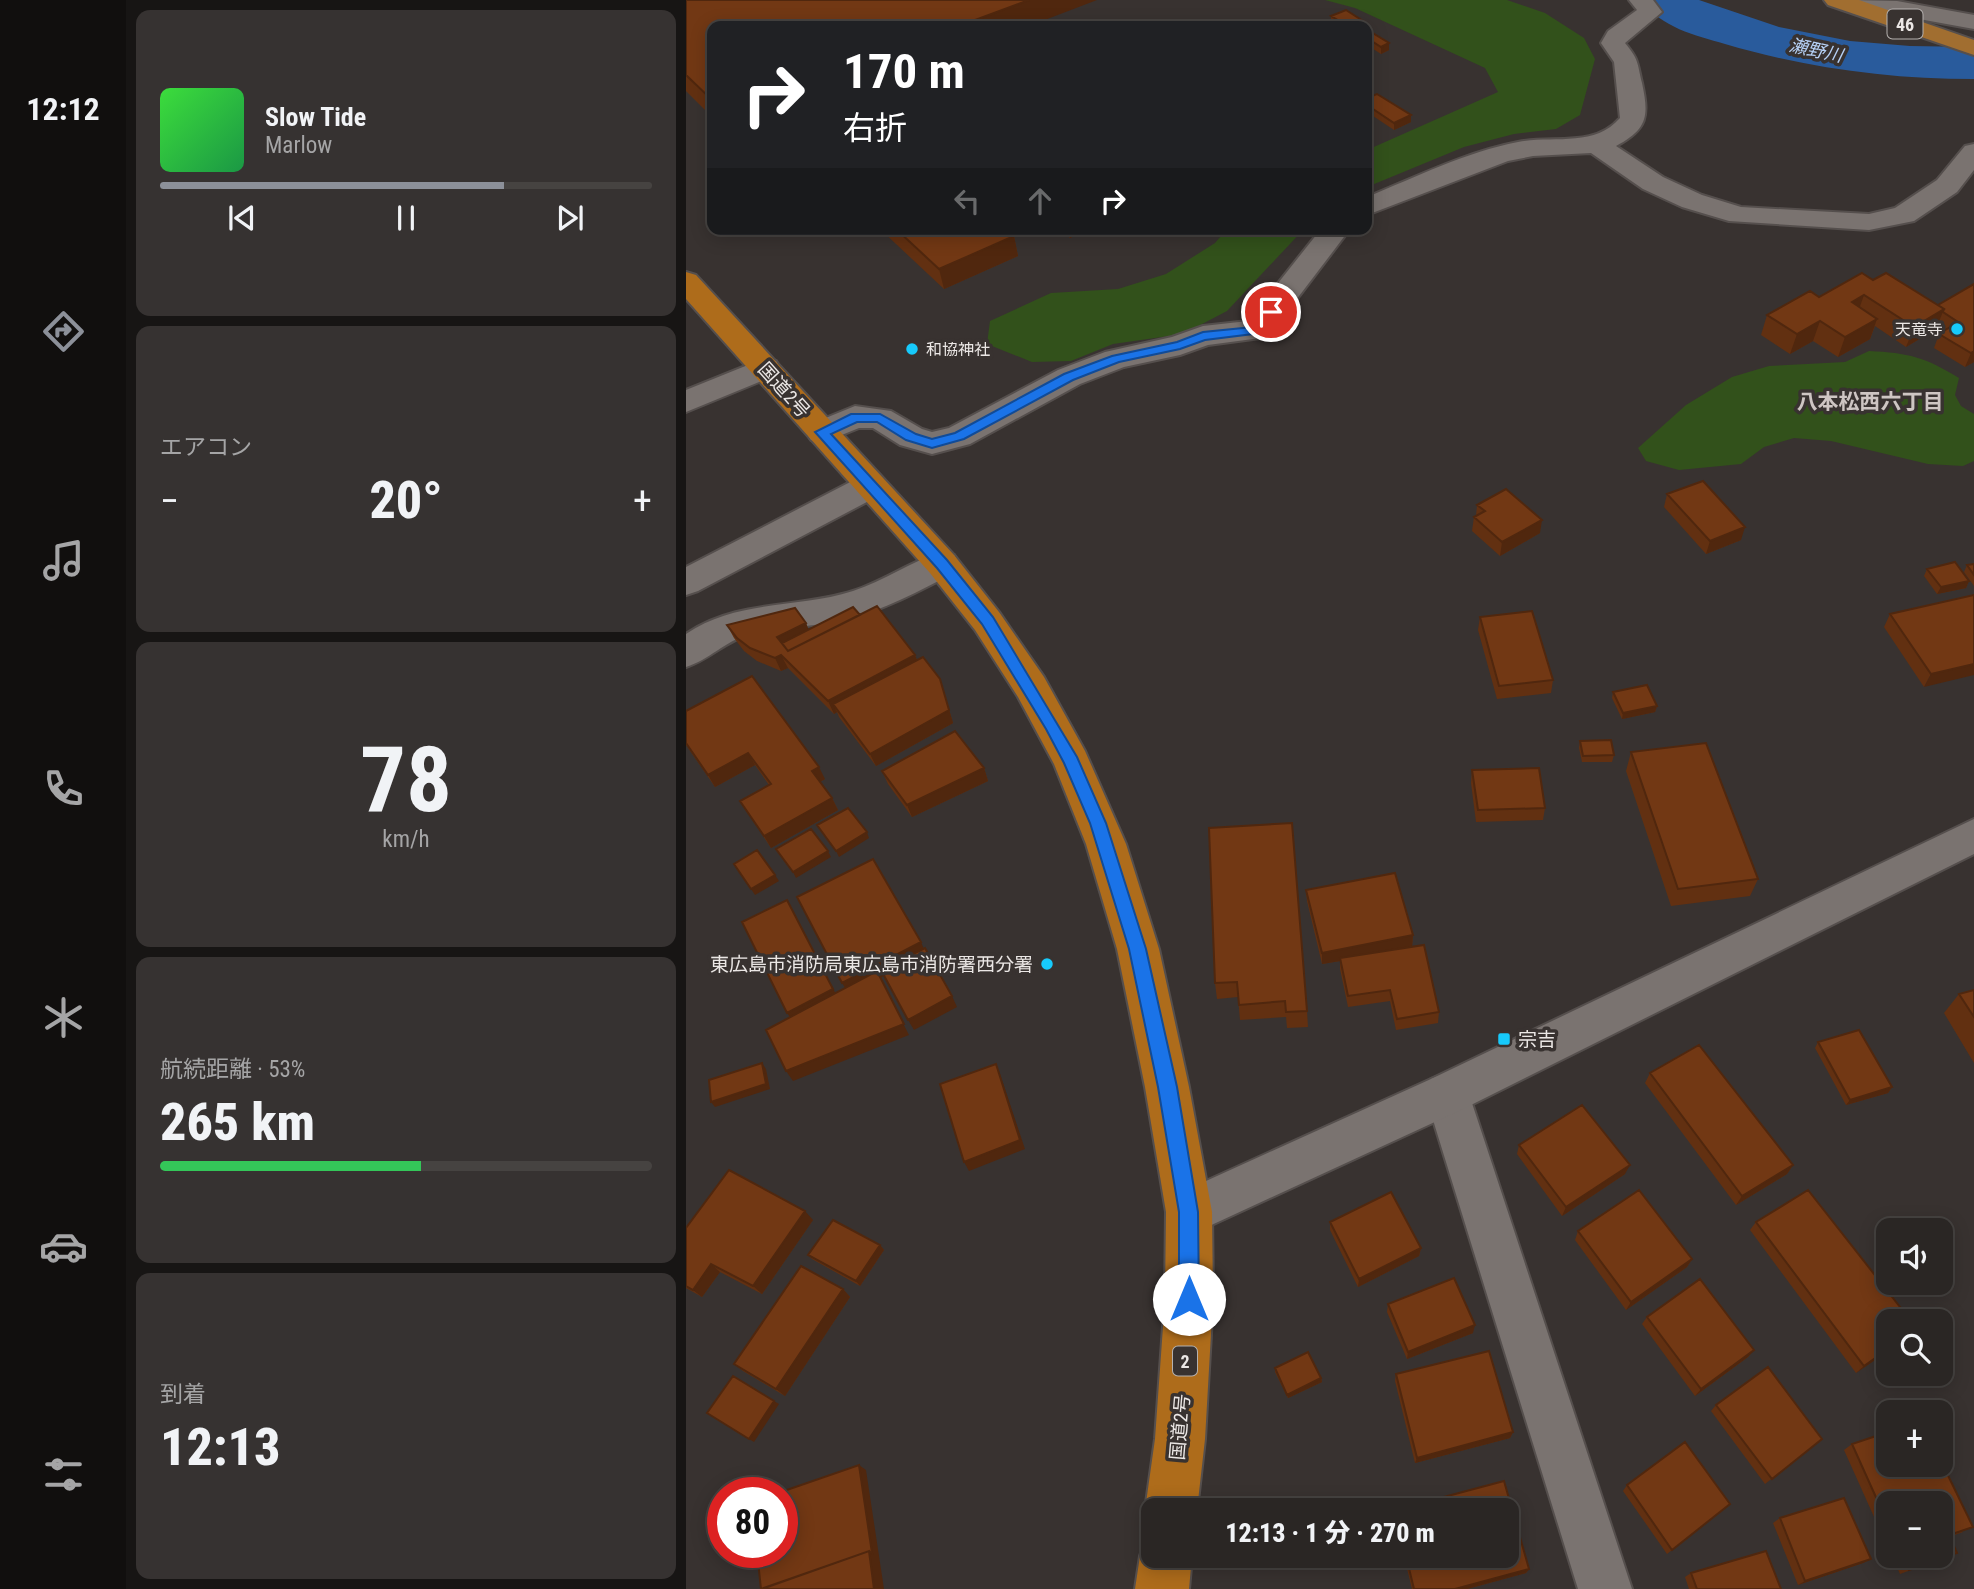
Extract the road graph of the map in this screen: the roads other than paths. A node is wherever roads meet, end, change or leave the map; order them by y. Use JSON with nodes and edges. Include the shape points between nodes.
{"nodes":[{"id":1,"x":1641,"y":0,"type":"edge"},
{"id":2,"x":1845,"y":3,"type":"edge"},
{"id":3,"x":1974,"y":22,"type":"edge"},
{"id":4,"x":1974,"y":48,"type":"edge"},
{"id":5,"x":1597,"y":145,"type":"junction"},
{"id":6,"x":1974,"y":152,"type":"edge"},
{"id":7,"x":1372,"y":205,"type":"edge"},
{"id":8,"x":1331,"y":235,"type":"edge"},
{"id":9,"x":686,"y":281,"type":"edge"},
{"id":10,"x":765,"y":368,"type":"junction"},
{"id":11,"x":686,"y":402,"type":"edge"},
{"id":12,"x":822,"y":432,"type":"junction"},
{"id":13,"x":870,"y":486,"type":"junction"},
{"id":14,"x":942,"y":564,"type":"junction"},
{"id":15,"x":686,"y":582,"type":"edge"},
{"id":16,"x":686,"y":653,"type":"edge"},
{"id":17,"x":1974,"y":835,"type":"edge"},
{"id":18,"x":1447,"y":1094,"type":"junction"},
{"id":19,"x":1189,"y":1212,"type":"junction"},
{"id":20,"x":1173,"y":1498,"type":"edge"},
{"id":21,"x":1165,"y":1568,"type":"edge"},
{"id":22,"x":1162,"y":1589,"type":"edge"},
{"id":23,"x":1605,"y":1589,"type":"edge"}],
"edges":[{"from":1,"to":5,"type":"street","via":[[1650,12],[1613,43],[1627,62],[1635,108],[1632,123]]},
{"from":2,"to":3,"type":"street"},
{"from":2,"to":4,"type":"main road","number":"46"},
{"from":5,"to":6,"type":"street","via":[[1653,183],[1739,215],[1869,222],[1904,215],[1947,186]]},
{"from":5,"to":7,"type":"street","via":[[1521,150],[1489,158]]},
{"from":8,"to":12,"type":"street","via":[[1257,330],[1203,336],[1116,359],[1069,377],[959,436],[932,443],[911,437],[880,418],[856,417]]},
{"from":9,"to":10,"type":"highway","name":"国道2号","number":"2"},
{"from":10,"to":11,"type":"street"},
{"from":10,"to":12,"type":"highway","name":"国道2号","number":"2"},
{"from":12,"to":13,"type":"highway","name":"国道2号","number":"2"},
{"from":13,"to":14,"type":"highway","name":"国道2号","number":"2"},
{"from":13,"to":15,"type":"street"},
{"from":14,"to":16,"type":"street","via":[[843,607],[748,620],[711,634]]},
{"from":14,"to":19,"type":"highway","name":"国道2号","number":"2","via":[[1031,687],[1072,762],[1106,844],[1138,949]]},
{"from":17,"to":18,"type":"street"},
{"from":18,"to":19,"type":"street"},
{"from":18,"to":23,"type":"street"},
{"from":19,"to":20,"type":"highway","name":"国道2号","number":"2","via":[[1189,1299]]},
{"from":21,"to":22,"type":"highway"}]}
